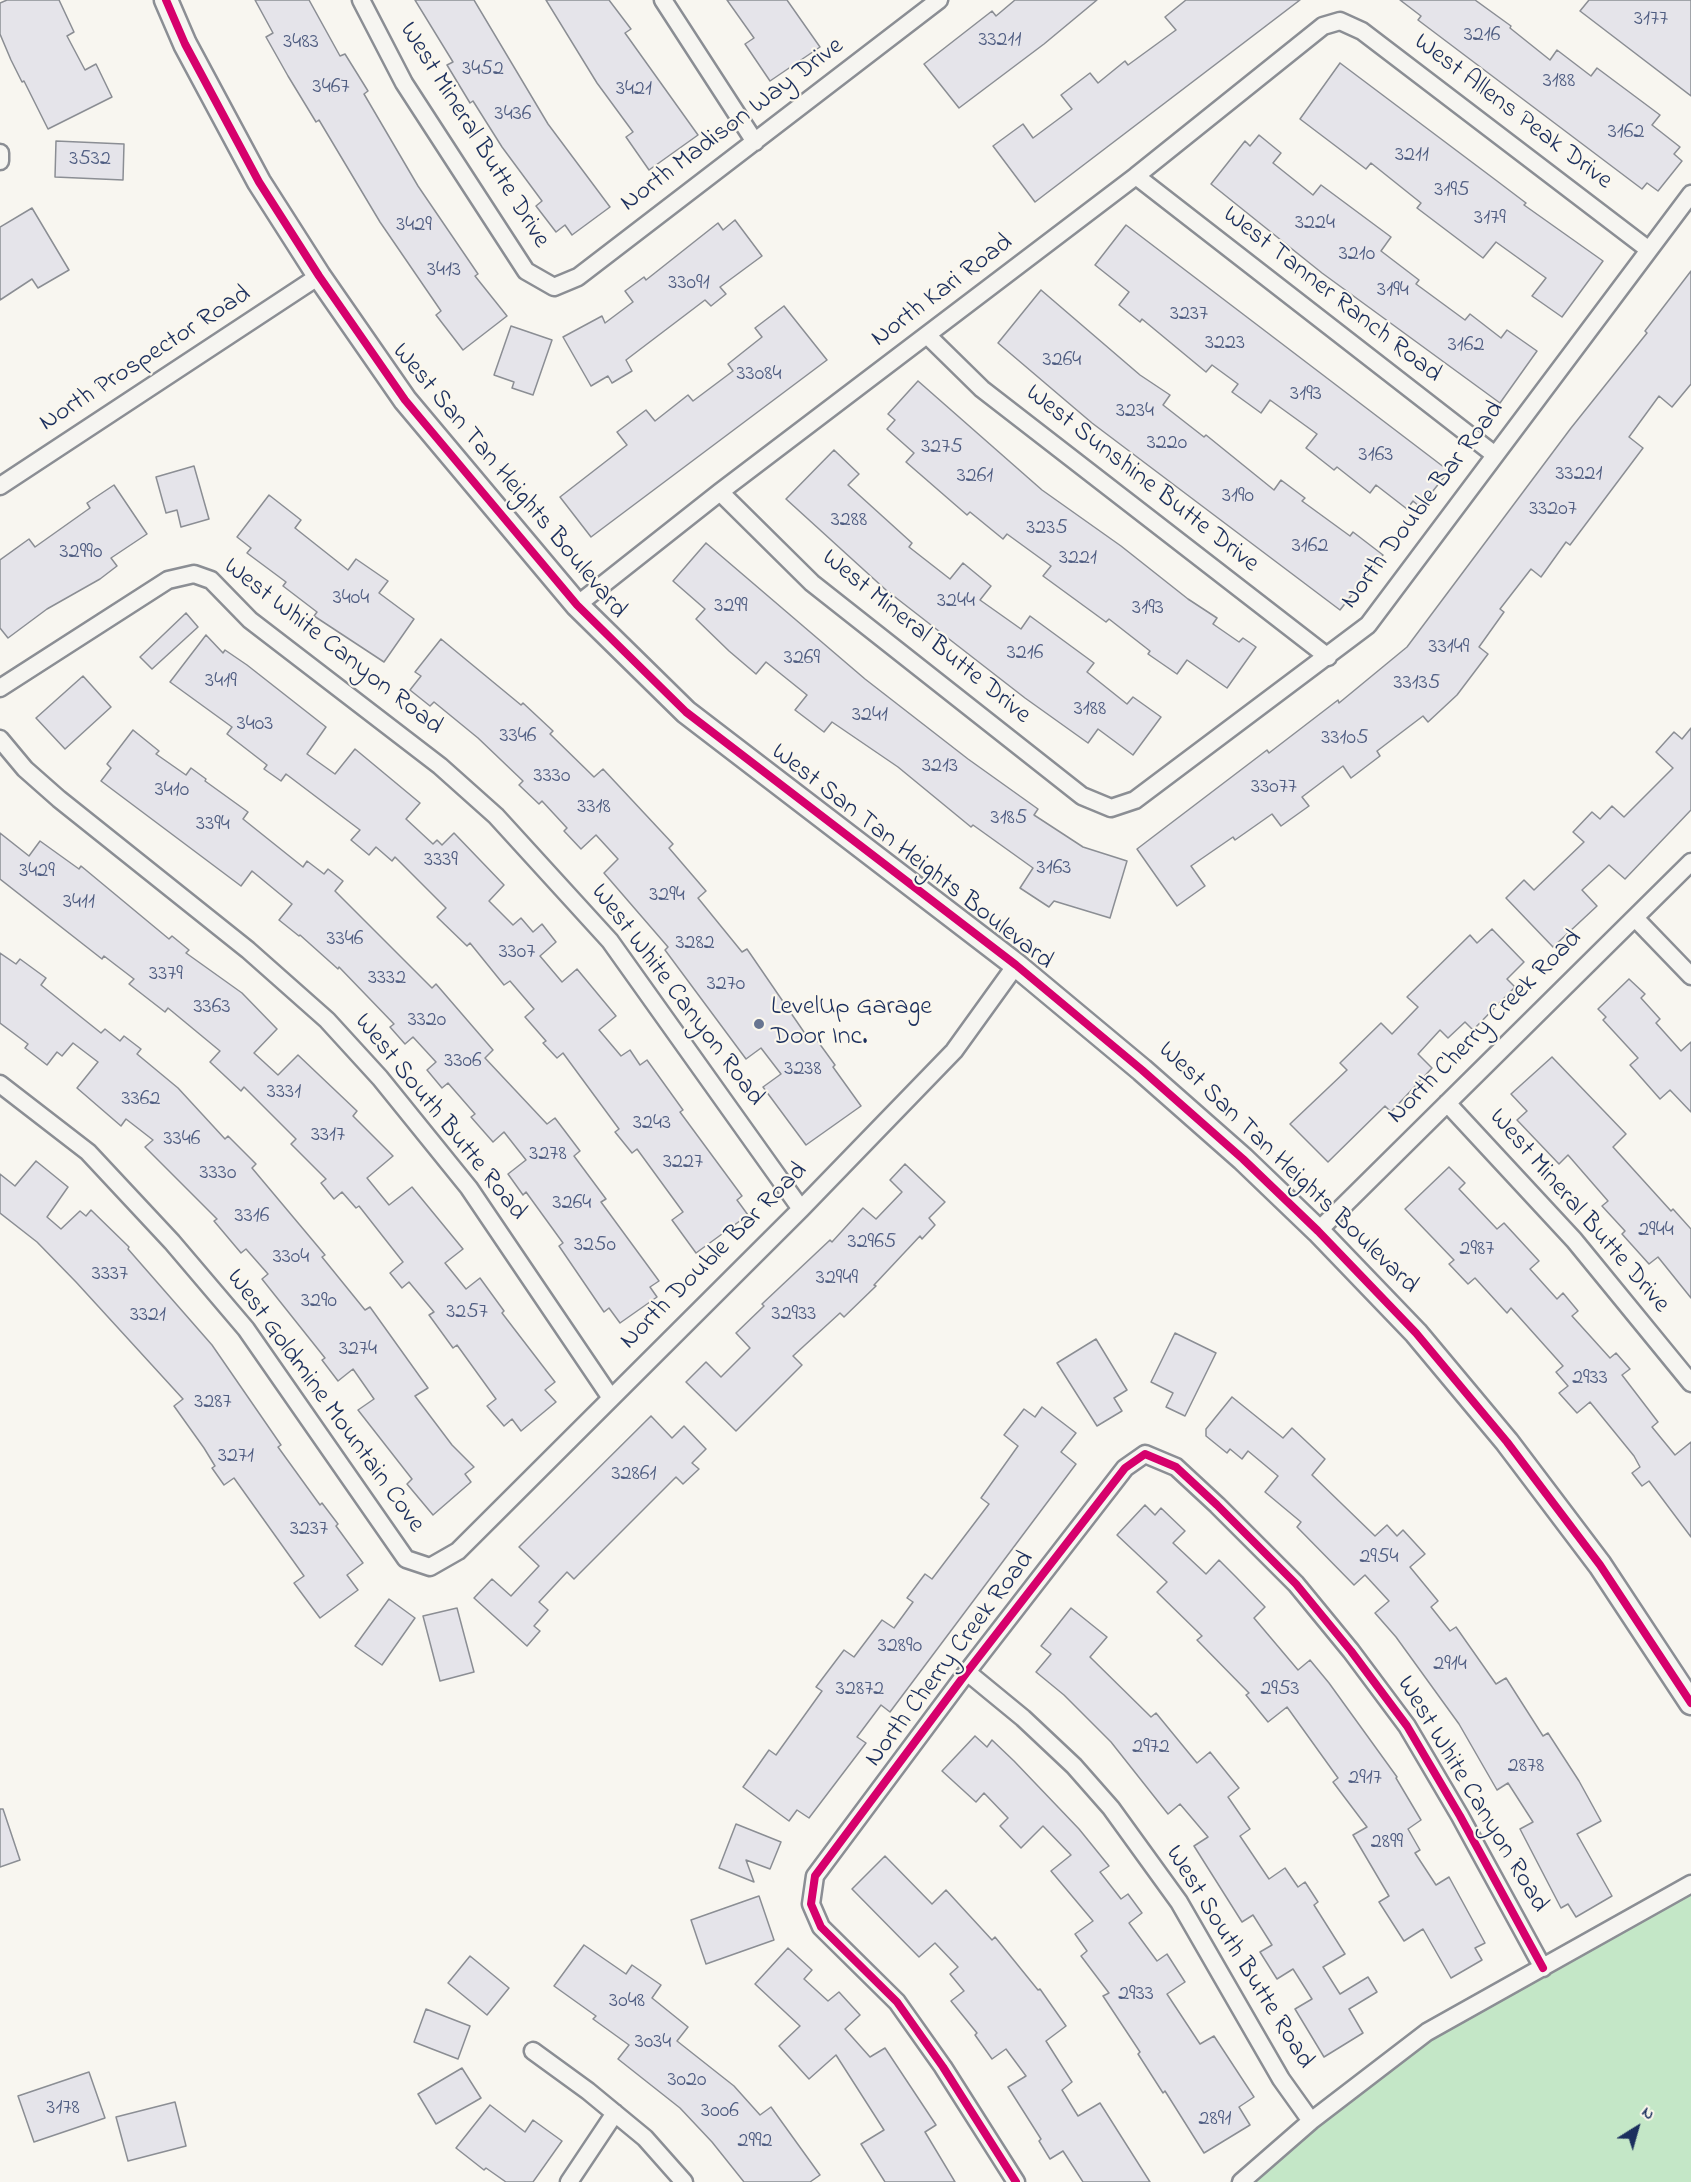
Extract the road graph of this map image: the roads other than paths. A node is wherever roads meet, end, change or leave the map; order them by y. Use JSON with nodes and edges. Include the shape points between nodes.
{"nodes":[{"id":1,"x":166,"y":0,"type":"edge"},
{"id":2,"x":361,"y":0,"type":"edge"},
{"id":3,"x":663,"y":0,"type":"edge"},
{"id":4,"x":939,"y":0,"type":"edge"},
{"id":5,"x":1340,"y":21,"type":"joint"},
{"id":6,"x":754,"y":142,"type":"junction"},
{"id":7,"x":0,"y":153,"type":"edge"},
{"id":8,"x":0,"y":160,"type":"edge"},
{"id":9,"x":1136,"y":176,"type":"junction"},
{"id":10,"x":1691,"y":194,"type":"edge"},
{"id":11,"x":1649,"y":250,"type":"junction"},
{"id":12,"x":319,"y":276,"type":"junction"},
{"id":13,"x":554,"y":287,"type":"joint"},
{"id":14,"x":928,"y":336,"type":"junction"},
{"id":15,"x":1495,"y":455,"type":"junction"},
{"id":16,"x":0,"y":486,"type":"edge"},
{"id":17,"x":720,"y":492,"type":"junction"},
{"id":18,"x":578,"y":606,"type":"junction"},
{"id":19,"x":1328,"y":657,"type":"junction"},
{"id":20,"x":0,"y":688,"type":"edge"},
{"id":21,"x":0,"y":739,"type":"edge"},
{"id":22,"x":1111,"y":808,"type":"joint"},
{"id":23,"x":1691,"y":862,"type":"edge"},
{"id":24,"x":1635,"y":918,"type":"junction"},
{"id":25,"x":1016,"y":965,"type":"junction"},
{"id":26,"x":1691,"y":976,"type":"edge"},
{"id":27,"x":0,"y":1084,"type":"edge"},
{"id":28,"x":1447,"y":1103,"type":"junction"},
{"id":29,"x":801,"y":1209,"type":"junction"},
{"id":30,"x":1318,"y":1231,"type":"junction"},
{"id":31,"x":1691,"y":1383,"type":"edge"},
{"id":32,"x":611,"y":1398,"type":"junction"},
{"id":33,"x":1145,"y":1454,"type":"joint"},
{"id":34,"x":430,"y":1567,"type":"joint"},
{"id":35,"x":967,"y":1672,"type":"junction"},
{"id":36,"x":1691,"y":1703,"type":"edge"},
{"id":37,"x":1691,"y":1884,"type":"edge"},
{"id":38,"x":1543,"y":1968,"type":"junction"},
{"id":39,"x":533,"y":2051,"type":"dead end"},
{"id":40,"x":615,"y":2113,"type":"junction"},
{"id":41,"x":1311,"y":2121,"type":"junction"},
{"id":42,"x":569,"y":2182,"type":"edge"},
{"id":43,"x":684,"y":2182,"type":"edge"},
{"id":44,"x":1016,"y":2182,"type":"edge"},
{"id":45,"x":1241,"y":2182,"type":"edge"}],
"edges":[{"from":1,"to":12,"type":"street","name":"West San Tan Heights Boulevard","via":[[185,44],[259,182]]},
{"from":2,"to":13,"type":"street","name":"West Mineral Butte Drive","via":[[404,83],[526,272]]},
{"from":3,"to":6,"type":"street"},
{"from":4,"to":6,"type":"street","name":"North Madison Way Drive"},
{"from":5,"to":9,"type":"street","name":"North Kari Road","via":[[1323,26]]},
{"from":5,"to":11,"type":"street","name":"West Allens Peak Drive","via":[[1362,31]]},
{"from":6,"to":13,"type":"street","name":"North Madison Way Drive","via":[[578,277]]},
{"from":7,"to":8,"type":"street"},
{"from":9,"to":14,"type":"street","name":"North Kari Road"},
{"from":9,"to":15,"type":"street","name":"West Tanner Ranch Road"},
{"from":10,"to":11,"type":"street","name":"North Double Bar Road"},
{"from":11,"to":15,"type":"street","name":"North Double Bar Road"},
{"from":12,"to":16,"type":"street","name":"North Prospector Road"},
{"from":12,"to":18,"type":"street","name":"West San Tan Heights Boulevard","via":[[405,400]]},
{"from":14,"to":17,"type":"street","name":"North Kari Road"},
{"from":14,"to":19,"type":"street","name":"West Sunshine Butte Drive","via":[[982,389]]},
{"from":15,"to":19,"type":"street","name":"North Double Bar Road","via":[[1368,625]]},
{"from":17,"to":18,"type":"street","name":"North Kari Road"},
{"from":17,"to":22,"type":"street","name":"West Mineral Butte Drive","via":[[812,583],[1082,796]]},
{"from":18,"to":25,"type":"street","name":"West San Tan Heights Boulevard","via":[[686,712]]},
{"from":19,"to":22,"type":"street","name":"North Double Bar Road","via":[[1135,800]]},
{"from":20,"to":29,"type":"street","name":"West White Canyon Road","via":[[168,580],[194,574],[211,580],[250,620],[440,766],[496,816],[610,941]]},
{"from":21,"to":32,"type":"street","name":"West South Butte Road","via":[[59,800],[248,950],[327,1020],[380,1078],[469,1188]]},
{"from":23,"to":24,"type":"street","name":"North Cherry Creek Road"},
{"from":24,"to":26,"type":"street"},
{"from":24,"to":28,"type":"street","name":"North Cherry Creek Road"},
{"from":25,"to":29,"type":"street","name":"North Double Bar Road","via":[[954,1051]]},
{"from":25,"to":30,"type":"street","name":"West San Tan Heights Boulevard","via":[[1142,1070]]},
{"from":27,"to":34,"type":"street","name":"West Goldmine Mountain Cove","via":[[87,1152],[172,1242],[246,1329],[406,1559]]},
{"from":28,"to":30,"type":"street","name":"North Cherry Creek Road"},
{"from":28,"to":31,"type":"street","name":"West Mineral Butte Drive","via":[[1574,1240]]},
{"from":29,"to":32,"type":"street","name":"North Double Bar Road"},
{"from":30,"to":36,"type":"street","name":"West San Tan Heights Boulevard","via":[[1416,1333],[1507,1442],[1600,1565]]},
{"from":32,"to":34,"type":"street","name":"North Double Bar Road","via":[[458,1551]]},
{"from":33,"to":35,"type":"street","name":"North Cherry Creek Road","via":[[1125,1468]]},
{"from":33,"to":38,"type":"street","name":"West White Canyon Road","via":[[1176,1467],[1217,1505],[1296,1584],[1351,1651],[1407,1726]]},
{"from":35,"to":41,"type":"street","name":"West South Butte Road","via":[[1074,1766],[1111,1808],[1179,1902],[1281,2079]]},
{"from":35,"to":44,"type":"street","name":"North Cherry Creek Road","via":[[815,1876],[812,1904],[821,1927],[897,2002],[961,2093]]},
{"from":37,"to":38,"type":"street"},
{"from":38,"to":41,"type":"street","via":[[1427,2032]]},
{"from":39,"to":40,"type":"street"},
{"from":40,"to":42,"type":"street"},
{"from":40,"to":43,"type":"street","via":[[645,2138]]},
{"from":41,"to":45,"type":"street"}]}
